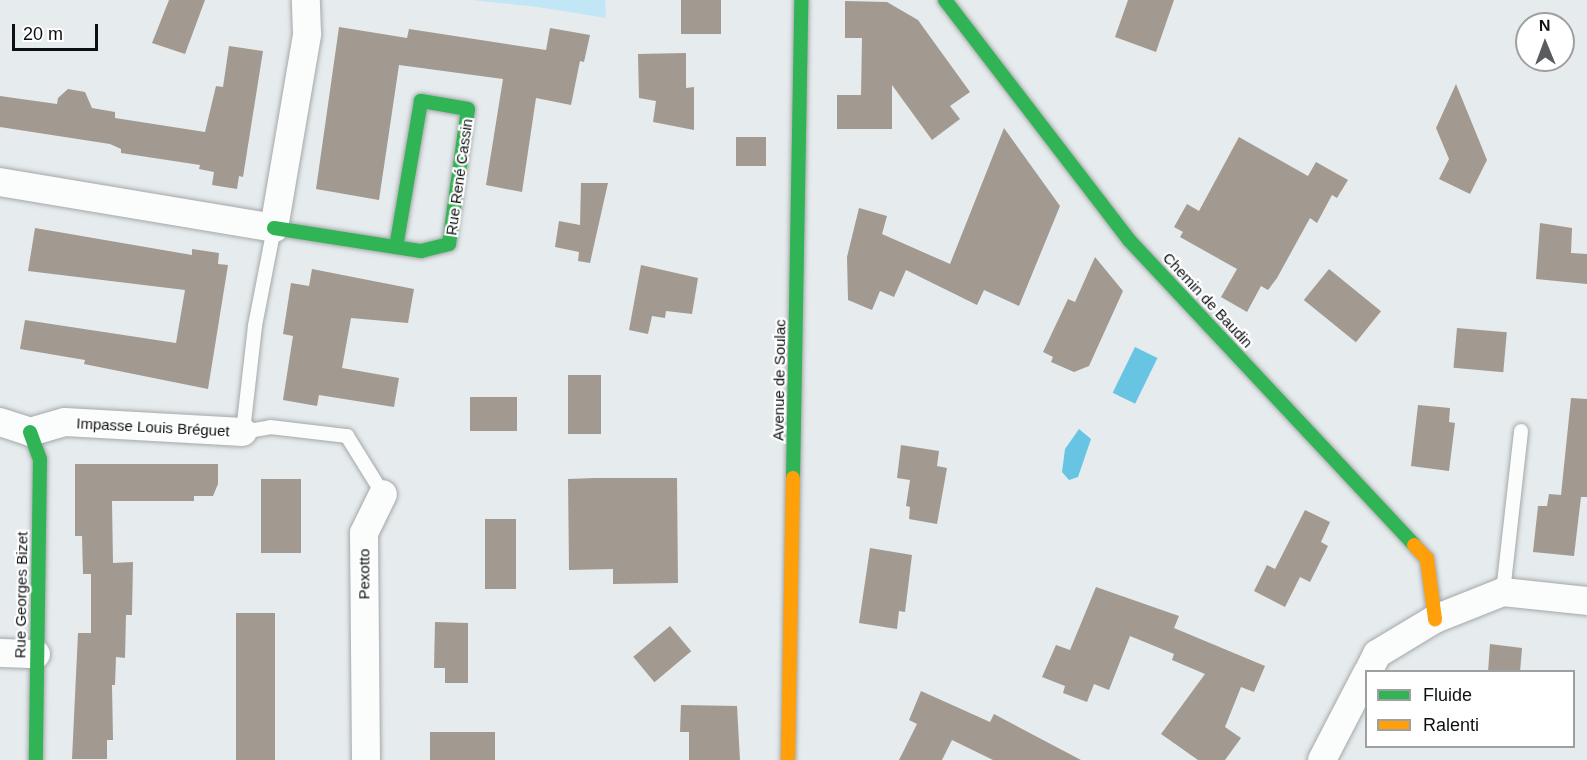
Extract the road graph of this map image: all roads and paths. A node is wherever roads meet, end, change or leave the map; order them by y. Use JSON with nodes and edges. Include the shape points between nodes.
{"nodes":[{"id":1,"x":306,"y":0,"type":"edge"},
{"id":2,"x":801,"y":0,"type":"edge"},
{"id":3,"x":945,"y":0,"type":"edge"},
{"id":4,"x":0,"y":182,"type":"edge"},
{"id":5,"x":274,"y":228,"type":"junction"},
{"id":6,"x":396,"y":247,"type":"junction"},
{"id":7,"x":0,"y":422,"type":"edge"},
{"id":8,"x":1521,"y":431,"type":"dead end"},
{"id":9,"x":30,"y":432,"type":"junction"},
{"id":10,"x":243,"y":432,"type":"junction"},
{"id":11,"x":383,"y":494,"type":"joint"},
{"id":12,"x":1503,"y":592,"type":"junction"},
{"id":13,"x":1587,"y":601,"type":"edge"},
{"id":14,"x":1434,"y":619,"type":"junction"},
{"id":15,"x":0,"y":653,"type":"edge"},
{"id":16,"x":36,"y":654,"type":"junction"},
{"id":17,"x":1369,"y":670,"type":"edge"},
{"id":18,"x":1365,"y":677,"type":"edge"},
{"id":19,"x":36,"y":760,"type":"edge"},
{"id":20,"x":366,"y":760,"type":"edge"},
{"id":21,"x":788,"y":760,"type":"edge"},
{"id":22,"x":1322,"y":760,"type":"edge"}],
"edges":[{"from":1,"to":5,"type":"street","via":[[307,34]]},
{"from":2,"to":21,"type":"street","name":"Avenue de Soulac"},
{"from":3,"to":14,"type":"street","name":"Chemin de Baudin","via":[[1129,240],[1427,559]]},
{"from":4,"to":5,"type":"street","name":"Rue René Cassin"},
{"from":5,"to":6,"type":"street","name":"Rue René Cassin"},
{"from":5,"to":10,"type":"lane","name":"Impasse Louis Bréguet","via":[[255,326]]},
{"from":6,"to":6,"type":"street","name":"Rue René Cassin","via":[[421,251],[449,244],[468,109],[421,101]]},
{"from":7,"to":9,"type":"street"},
{"from":8,"to":12,"type":"lane"},
{"from":9,"to":10,"type":"street","name":"Impasse Louis Bréguet","via":[[65,422]]},
{"from":9,"to":16,"type":"street","name":"Rue Georges Bizet","via":[[40,459]]},
{"from":10,"to":11,"type":"lane","name":"Pexotto","via":[[270,427],[347,436]]},
{"from":11,"to":20,"type":"street","name":"Pexotto","via":[[364,533]]},
{"from":12,"to":13,"type":"street"},
{"from":12,"to":14,"type":"street"},
{"from":14,"to":17,"type":"street","via":[[1377,654]]},
{"from":15,"to":16,"type":"street"},
{"from":16,"to":19,"type":"street","name":"Rue Georges Bizet"},
{"from":18,"to":22,"type":"street"}]}
